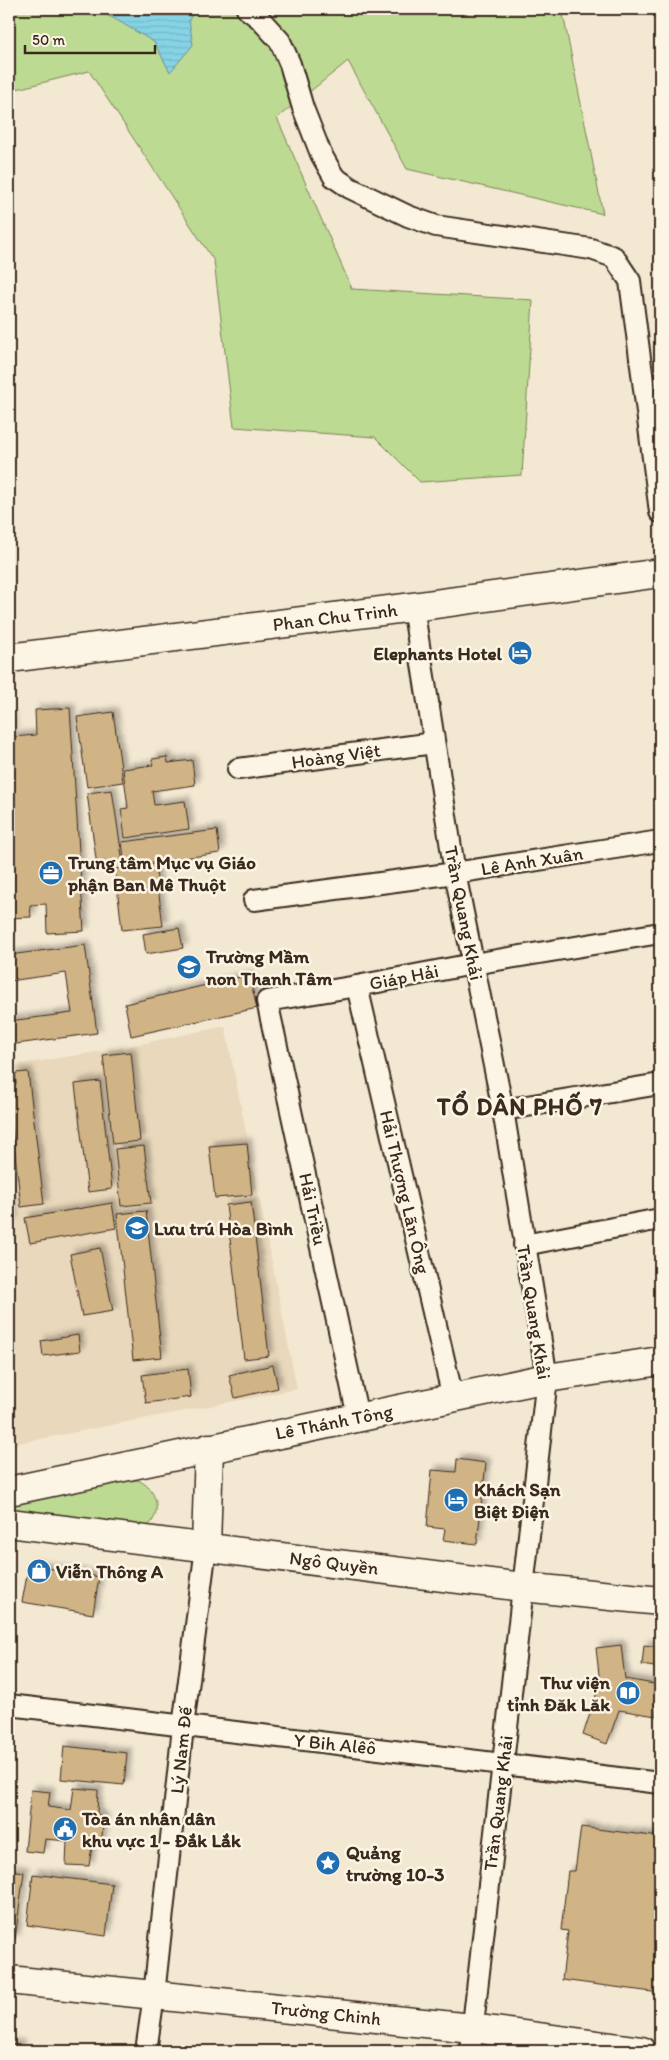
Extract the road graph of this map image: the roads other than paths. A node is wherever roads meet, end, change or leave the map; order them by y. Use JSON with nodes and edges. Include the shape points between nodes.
{"nodes":[{"id":1,"x":247,"y":9,"type":"edge"},
{"id":2,"x":660,"y":512,"type":"edge"},
{"id":3,"x":660,"y":573,"type":"edge"},
{"id":4,"x":413,"y":607,"type":"junction"},
{"id":5,"x":9,"y":657,"type":"edge"},
{"id":6,"x":434,"y":743,"type":"junction"},
{"id":7,"x":238,"y":769,"type":"dead end"},
{"id":8,"x":660,"y":842,"type":"edge"},
{"id":9,"x":455,"y":873,"type":"junction"},
{"id":10,"x":254,"y":900,"type":"dead end"},
{"id":11,"x":660,"y":933,"type":"edge"},
{"id":12,"x":473,"y":964,"type":"junction"},
{"id":13,"x":357,"y":986,"type":"junction"},
{"id":14,"x":267,"y":1001,"type":"joint"},
{"id":15,"x":660,"y":1084,"type":"edge"},
{"id":16,"x":503,"y":1110,"type":"junction"},
{"id":17,"x":660,"y":1219,"type":"edge"},
{"id":18,"x":524,"y":1245,"type":"junction"},
{"id":19,"x":660,"y":1361,"type":"edge"},
{"id":20,"x":547,"y":1378,"type":"junction"},
{"id":21,"x":453,"y":1398,"type":"junction"},
{"id":22,"x":358,"y":1417,"type":"junction"},
{"id":23,"x":209,"y":1448,"type":"junction"},
{"id":24,"x":9,"y":1491,"type":"edge"},
{"id":25,"x":9,"y":1523,"type":"edge"},
{"id":26,"x":206,"y":1547,"type":"junction"},
{"id":27,"x":523,"y":1587,"type":"junction"},
{"id":28,"x":660,"y":1601,"type":"edge"},
{"id":29,"x":9,"y":1705,"type":"edge"},
{"id":30,"x":182,"y":1727,"type":"junction"},
{"id":31,"x":502,"y":1762,"type":"junction"},
{"id":32,"x":660,"y":1783,"type":"edge"},
{"id":33,"x":9,"y":1980,"type":"edge"},
{"id":34,"x":154,"y":1995,"type":"junction"},
{"id":35,"x":471,"y":2040,"type":"edge"},
{"id":36,"x":146,"y":2051,"type":"edge"},
{"id":37,"x":642,"y":2051,"type":"edge"}],
"edges":[{"from":1,"to":2,"type":"street","via":[[280,41],[321,154],[334,177],[350,188],[436,226],[592,249],[614,257],[630,281]]},
{"from":3,"to":4,"type":"main road","name":"Phan Chu Trinh"},
{"from":4,"to":5,"type":"main road","name":"Phan Chu Trinh"},
{"from":4,"to":6,"type":"street","name":"Trần Quang Khải"},
{"from":6,"to":7,"type":"street","name":"Hoàng Việt"},
{"from":6,"to":9,"type":"street","name":"Trần Quang Khải"},
{"from":8,"to":9,"type":"street","name":"Lê Anh Xuân"},
{"from":9,"to":10,"type":"street","name":"Lê Anh Xuân"},
{"from":9,"to":12,"type":"street","name":"Trần Quang Khải"},
{"from":11,"to":12,"type":"street","name":"Giáp Hải"},
{"from":12,"to":13,"type":"street","name":"Giáp Hải"},
{"from":12,"to":16,"type":"street","name":"Trần Quang Khải"},
{"from":13,"to":14,"type":"street","name":"Giáp Hải"},
{"from":13,"to":21,"type":"street","name":"Hải Thượng Lãn Ông"},
{"from":14,"to":22,"type":"street","name":"Hải Triều"},
{"from":15,"to":16,"type":"street"},
{"from":16,"to":18,"type":"street","name":"Trần Quang Khải"},
{"from":17,"to":18,"type":"street"},
{"from":18,"to":20,"type":"street","name":"Trần Quang Khải"},
{"from":19,"to":20,"type":"main road","name":"Lê Thánh Tông"},
{"from":20,"to":21,"type":"main road","name":"Lê Thánh Tông"},
{"from":20,"to":27,"type":"street","name":"Trần Quang Khải"},
{"from":21,"to":22,"type":"main road","name":"Lê Thánh Tông"},
{"from":22,"to":23,"type":"main road","name":"Lê Thánh Tông"},
{"from":23,"to":24,"type":"main road","name":"Lê Thánh Tông"},
{"from":23,"to":26,"type":"main road","name":"Lý Nam Đế"},
{"from":25,"to":26,"type":"main road","name":"Ngô Quyền"},
{"from":26,"to":27,"type":"main road","name":"Ngô Quyền"},
{"from":26,"to":30,"type":"street","name":"Lý Nam Đế"},
{"from":27,"to":28,"type":"main road","name":"Ngô Quyền"},
{"from":27,"to":31,"type":"street","name":"Trần Quang Khải"},
{"from":29,"to":30,"type":"street","name":"Y Bih Alêô"},
{"from":30,"to":31,"type":"street","name":"Y Bih Alêô"},
{"from":30,"to":34,"type":"street","name":"Lý Nam Đế"},
{"from":31,"to":32,"type":"street","name":"Y Bih Alêô"},
{"from":31,"to":35,"type":"street","name":"Trần Quang Khải"},
{"from":33,"to":34,"type":"main road","name":"Trường Chinh"},
{"from":34,"to":35,"type":"main road","name":"Trường Chinh"},
{"from":34,"to":36,"type":"street","name":"Lý Nam Đế"},
{"from":35,"to":37,"type":"main road","name":"Trường Chinh"}]}
